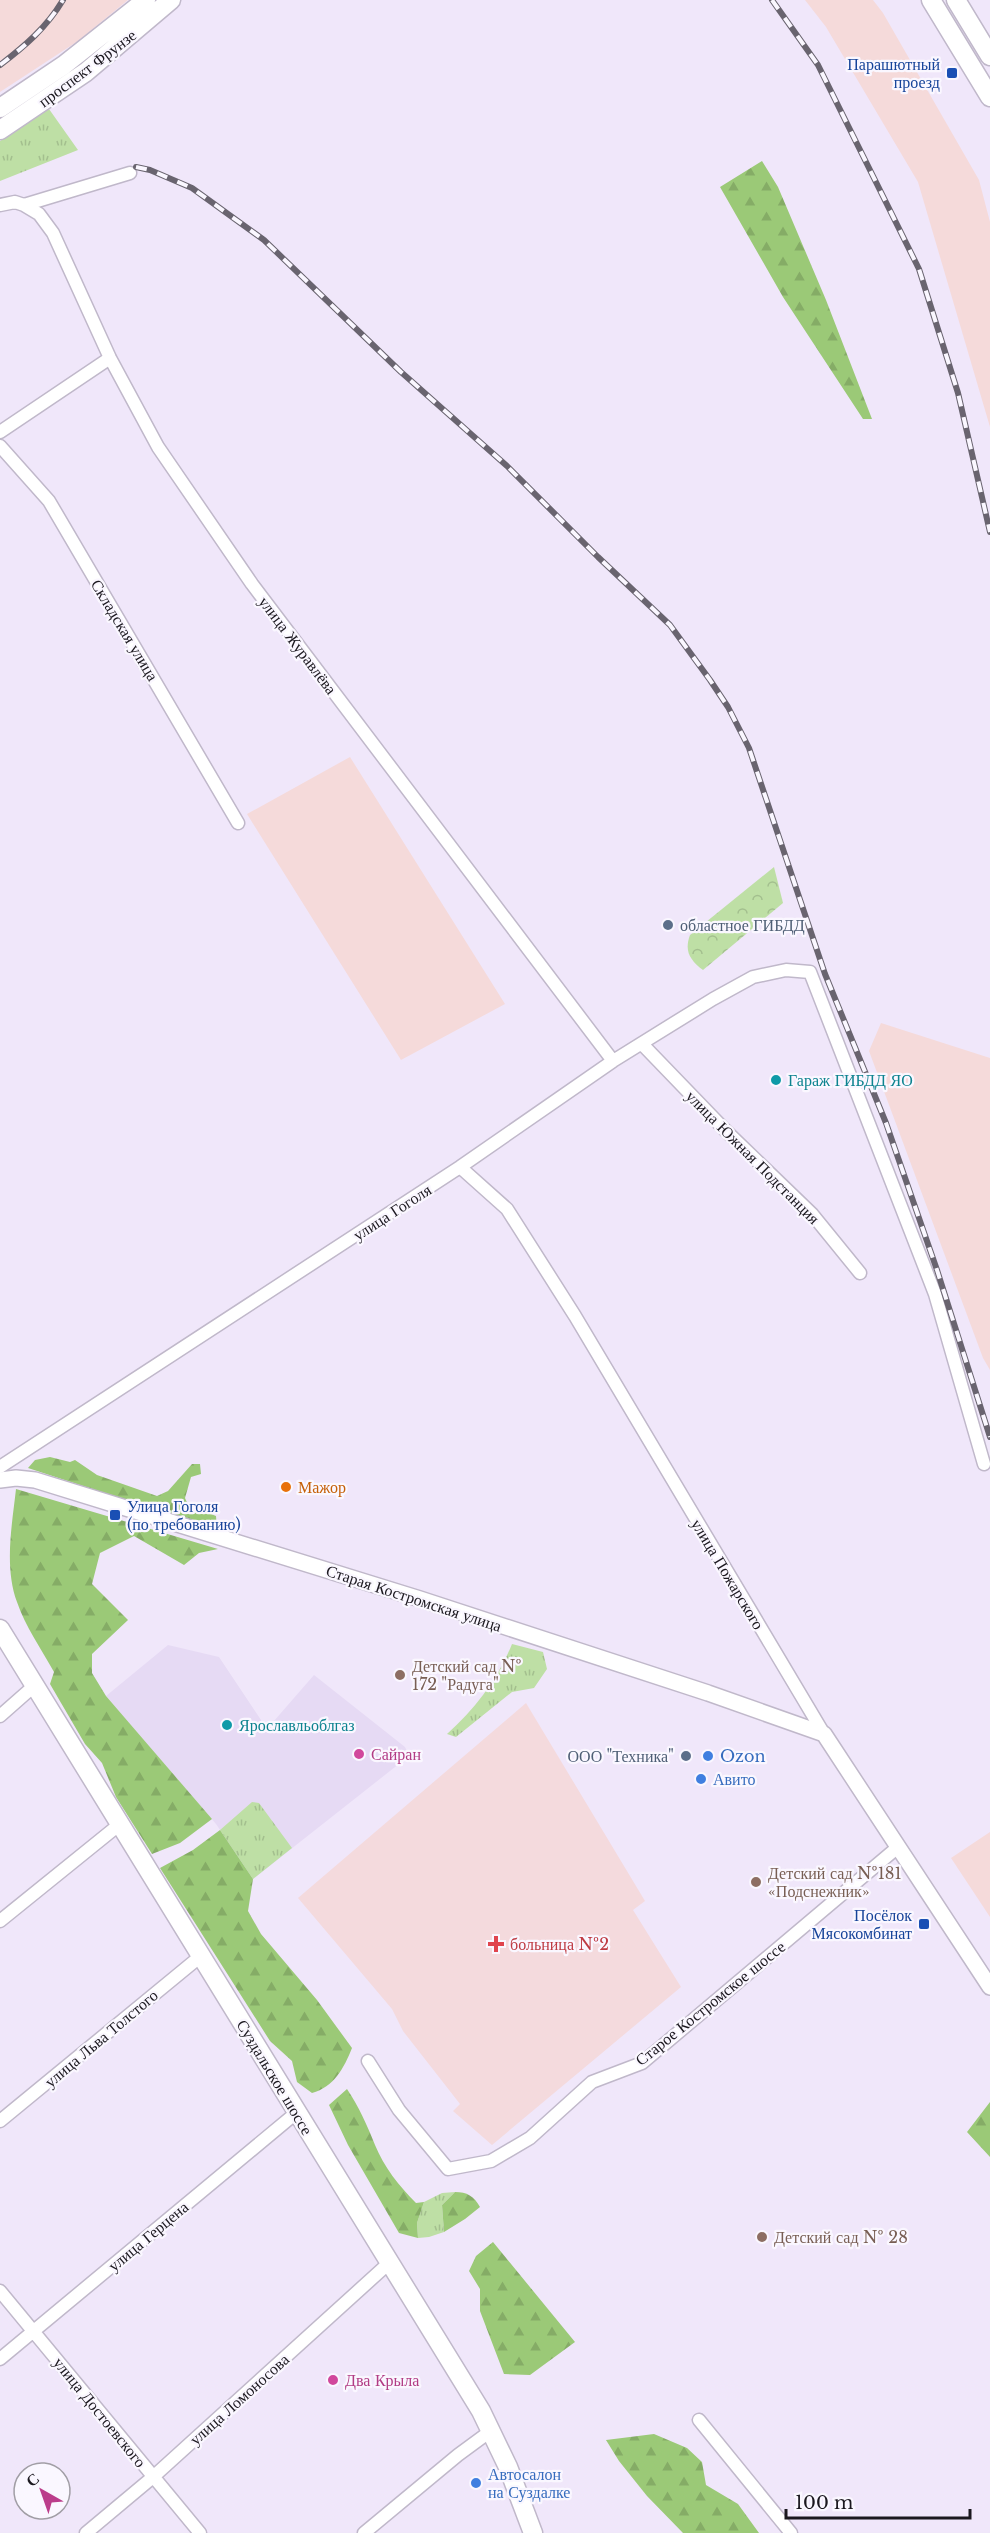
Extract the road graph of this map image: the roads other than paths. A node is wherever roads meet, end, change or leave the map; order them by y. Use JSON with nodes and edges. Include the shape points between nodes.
{"nodes":[{"id":1,"x":146,"y":0,"type":"edge"},
{"id":2,"x":171,"y":0,"type":"edge"},
{"id":3,"x":932,"y":0,"type":"edge"},
{"id":4,"x":956,"y":0,"type":"edge"},
{"id":5,"x":990,"y":56,"type":"edge"},
{"id":6,"x":990,"y":97,"type":"edge"},
{"id":7,"x":0,"y":108,"type":"edge"},
{"id":8,"x":0,"y":130,"type":"edge"},
{"id":9,"x":130,"y":173,"type":"dead end"},
{"id":10,"x":0,"y":205,"type":"edge"},
{"id":11,"x":24,"y":205,"type":"junction"},
{"id":12,"x":110,"y":358,"type":"junction"},
{"id":13,"x":0,"y":432,"type":"edge"},
{"id":14,"x":0,"y":446,"type":"edge"},
{"id":15,"x":238,"y":823,"type":"dead end"},
{"id":16,"x":643,"y":1045,"type":"junction"},
{"id":17,"x":613,"y":1061,"type":"junction"},
{"id":18,"x":460,"y":1167,"type":"junction"},
{"id":19,"x":860,"y":1273,"type":"dead end"},
{"id":20,"x":984,"y":1464,"type":"dead end"},
{"id":21,"x":1,"y":1470,"type":"edge"},
{"id":22,"x":0,"y":1629,"type":"edge"},
{"id":23,"x":34,"y":1686,"type":"junction"},
{"id":24,"x":0,"y":1716,"type":"edge"},
{"id":25,"x":824,"y":1734,"type":"junction"},
{"id":26,"x":120,"y":1824,"type":"junction"},
{"id":27,"x":898,"y":1847,"type":"junction"},
{"id":28,"x":0,"y":1921,"type":"edge"},
{"id":29,"x":202,"y":1955,"type":"junction"},
{"id":30,"x":990,"y":1987,"type":"edge"},
{"id":31,"x":368,"y":2061,"type":"dead end"},
{"id":32,"x":296,"y":2113,"type":"junction"},
{"id":33,"x":0,"y":2121,"type":"edge"},
{"id":34,"x":389,"y":2263,"type":"junction"},
{"id":35,"x":0,"y":2291,"type":"edge"},
{"id":36,"x":34,"y":2331,"type":"junction"},
{"id":37,"x":0,"y":2359,"type":"edge"},
{"id":38,"x":699,"y":2420,"type":"dead end"},
{"id":39,"x":492,"y":2430,"type":"junction"},
{"id":40,"x":153,"y":2477,"type":"junction"},
{"id":41,"x":86,"y":2533,"type":"edge"},
{"id":42,"x":200,"y":2533,"type":"edge"},
{"id":43,"x":364,"y":2533,"type":"edge"},
{"id":44,"x":532,"y":2533,"type":"edge"},
{"id":45,"x":791,"y":2533,"type":"edge"}],
"edges":[{"from":1,"to":7,"type":"main road","name":"проспект Фрунзе","via":[[64,65]]},
{"from":2,"to":8,"type":"main road","name":"проспект Фрунзе","via":[[86,72]]},
{"from":3,"to":6,"type":"main road"},
{"from":4,"to":5,"type":"main road"},
{"from":9,"to":11,"type":"street"},
{"from":10,"to":11,"type":"street"},
{"from":11,"to":12,"type":"street","name":"улица Журавлёва","via":[[39,214],[53,233]]},
{"from":12,"to":13,"type":"street"},
{"from":12,"to":17,"type":"street","name":"улица Журавлёва","via":[[158,447],[252,584]]},
{"from":14,"to":15,"type":"street","name":"Складская улица","via":[[49,501]]},
{"from":16,"to":17,"type":"street","name":"улица Гоголя"},
{"from":16,"to":19,"type":"street","name":"улица Южная Подстанция","via":[[812,1214]]},
{"from":16,"to":20,"type":"street","name":"улица Гоголя","via":[[753,977],[786,970],[810,972],[935,1294]]},
{"from":17,"to":18,"type":"street","name":"улица Гоголя"},
{"from":18,"to":21,"type":"street","name":"улица Гоголя"},
{"from":18,"to":25,"type":"street","name":"улица Пожарского","via":[[507,1209]]},
{"from":21,"to":25,"type":"street","name":"Старая Костромская улица","via":[[420,1599]]},
{"from":22,"to":23,"type":"main road","name":"Суздальское шоссе"},
{"from":23,"to":24,"type":"street"},
{"from":23,"to":26,"type":"main road","name":"Суздальское шоссе"},
{"from":25,"to":27,"type":"street","name":"улица Пожарского"},
{"from":26,"to":28,"type":"street"},
{"from":26,"to":29,"type":"main road","name":"Суздальское шоссе"},
{"from":27,"to":30,"type":"street","name":"улица Пожарского"},
{"from":27,"to":31,"type":"street","name":"Старое Костромское шоссе","via":[[642,2063],[592,2082],[530,2138],[491,2161],[448,2169],[399,2110]]},
{"from":29,"to":32,"type":"main road","name":"Суздальское шоссе"},
{"from":29,"to":33,"type":"street","name":"улица Льва Толстого"},
{"from":32,"to":34,"type":"main road","name":"Суздальское шоссе"},
{"from":32,"to":36,"type":"street","name":"улица Герцена"},
{"from":34,"to":39,"type":"main road","name":"Суздальское шоссе"},
{"from":34,"to":40,"type":"street","name":"улица Ломоносова"},
{"from":35,"to":36,"type":"street","name":"улица Достоевского"},
{"from":36,"to":37,"type":"street","name":"улица Герцена"},
{"from":36,"to":40,"type":"street","name":"улица Достоевского"},
{"from":38,"to":45,"type":"street"},
{"from":39,"to":43,"type":"street"},
{"from":39,"to":44,"type":"main road","name":"Суздальское шоссе"},
{"from":40,"to":41,"type":"street","name":"улица Ломоносова"},
{"from":40,"to":42,"type":"street","name":"улица Достоевского"}]}
